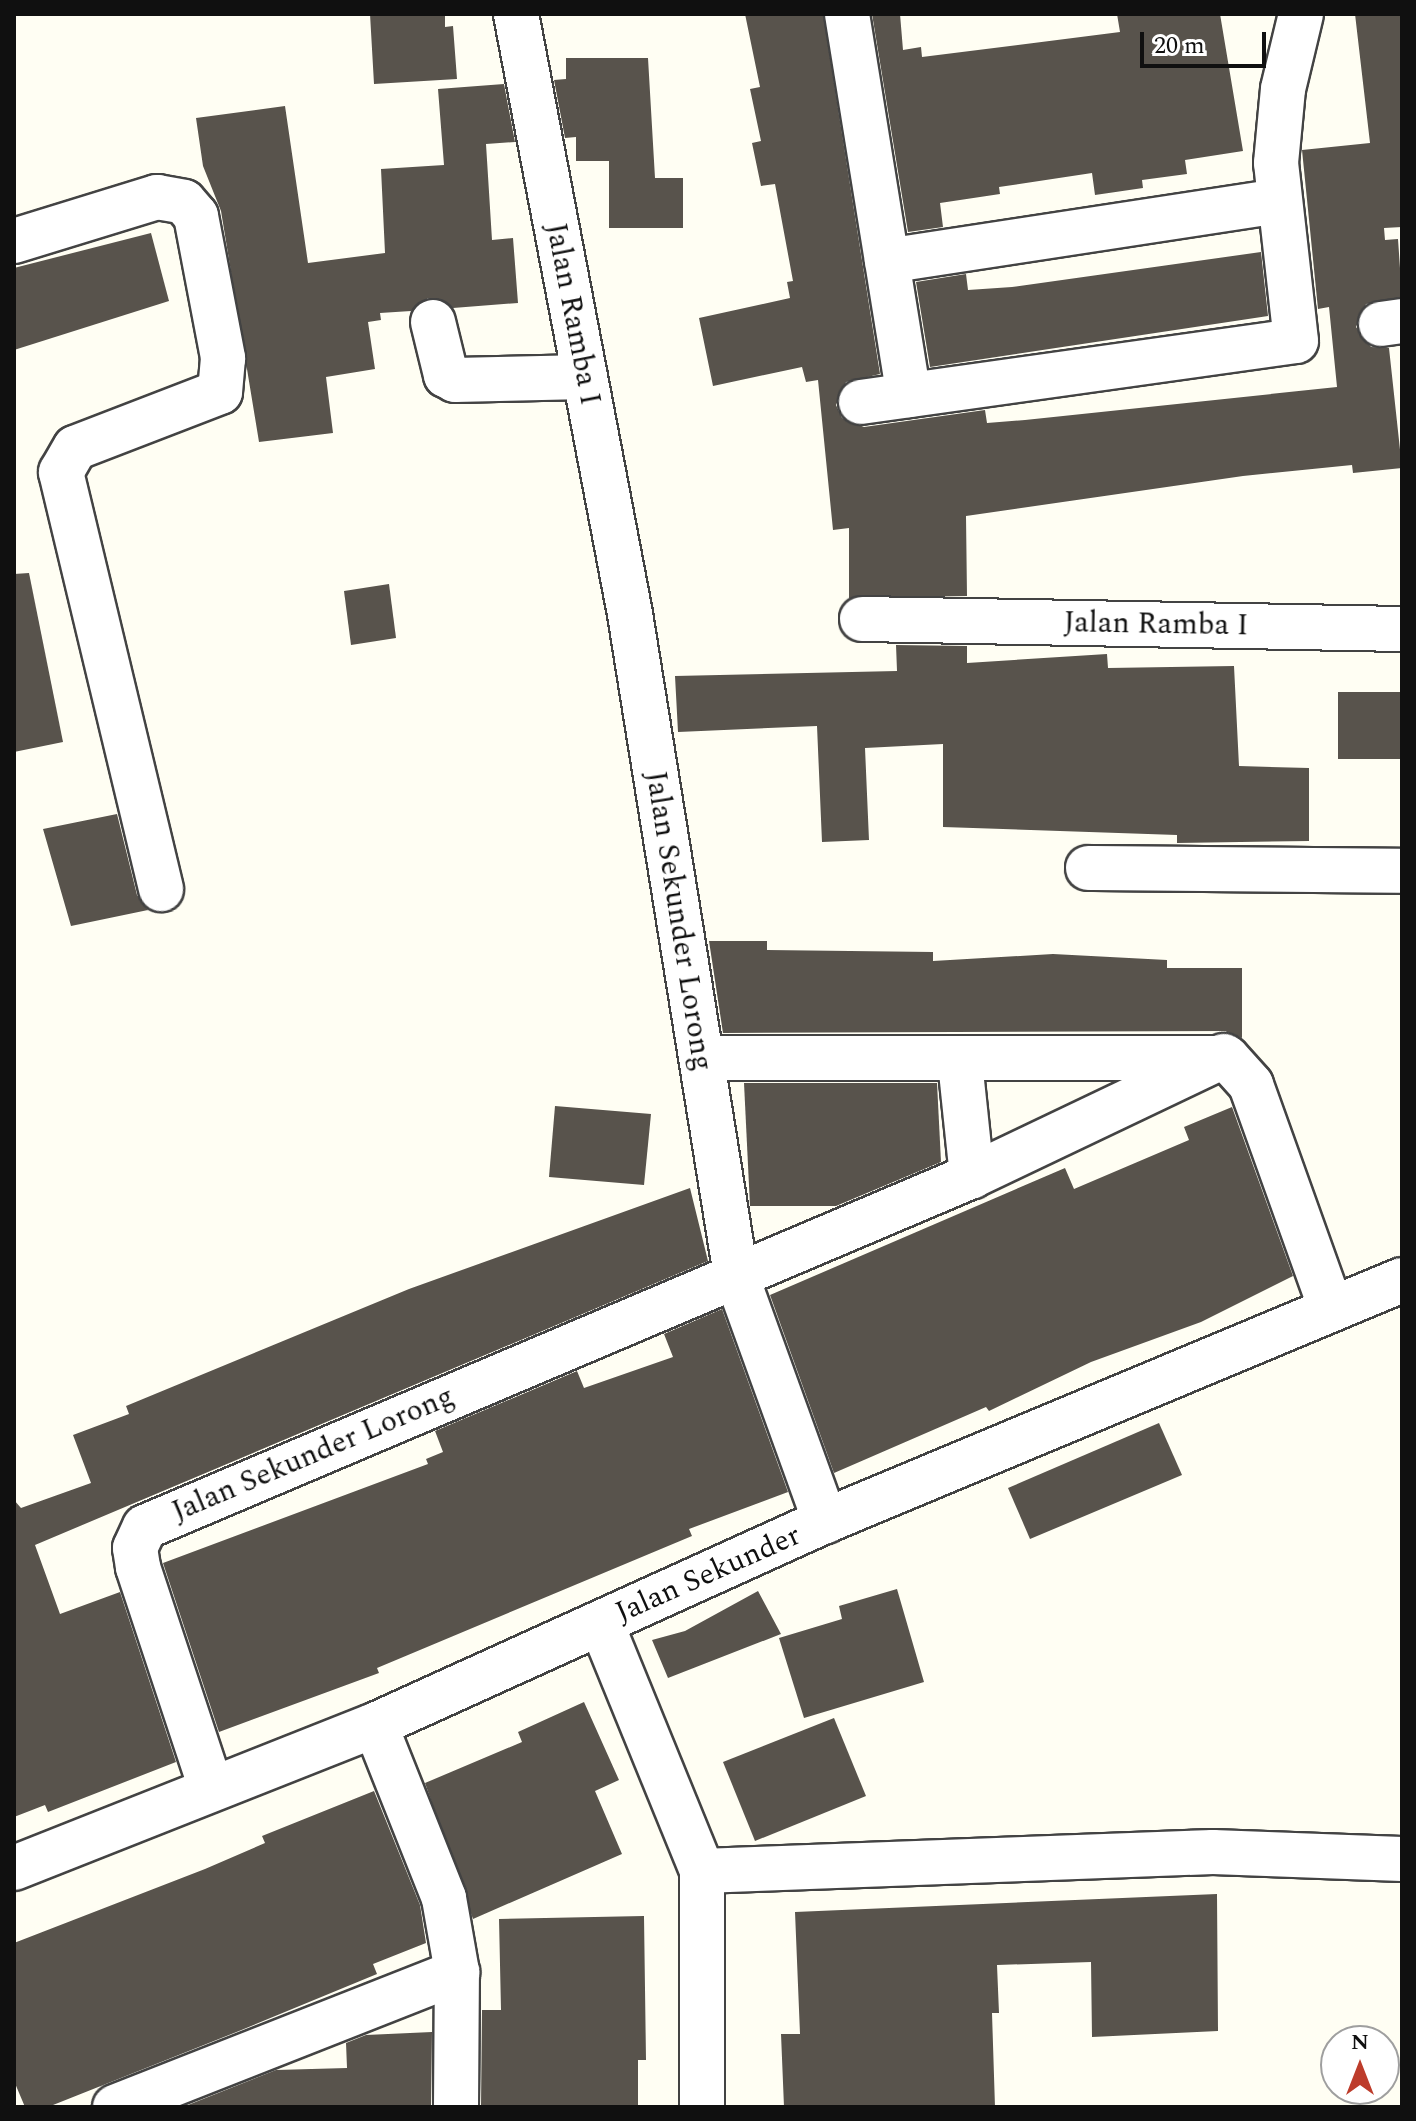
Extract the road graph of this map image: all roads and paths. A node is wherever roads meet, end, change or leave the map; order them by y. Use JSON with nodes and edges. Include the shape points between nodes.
{"nodes":[{"id":1,"x":516,"y":14,"type":"edge"},
{"id":2,"x":1301,"y":14,"type":"edge"},
{"id":3,"x":857,"y":15,"type":"edge"},
{"id":4,"x":1278,"y":201,"type":"junction"},
{"id":5,"x":14,"y":241,"type":"edge"},
{"id":6,"x":887,"y":261,"type":"junction"},
{"id":7,"x":433,"y":322,"type":"dead end"},
{"id":8,"x":585,"y":377,"type":"junction"},
{"id":9,"x":909,"y":395,"type":"junction"},
{"id":10,"x":861,"y":402,"type":"dead end"},
{"id":11,"x":630,"y":614,"type":"joint"},
{"id":12,"x":862,"y":619,"type":"dead end"},
{"id":13,"x":1402,"y":629,"type":"edge"},
{"id":14,"x":1088,"y":868,"type":"dead end"},
{"id":15,"x":1402,"y":871,"type":"edge"},
{"id":16,"x":161,"y":889,"type":"dead end"},
{"id":17,"x":1224,"y":1056,"type":"junction"},
{"id":18,"x":702,"y":1058,"type":"junction"},
{"id":19,"x":960,"y":1062,"type":"junction"},
{"id":20,"x":972,"y":1176,"type":"junction"},
{"id":21,"x":736,"y":1275,"type":"junction"},
{"id":22,"x":1402,"y":1280,"type":"edge"},
{"id":23,"x":1331,"y":1308,"type":"junction"},
{"id":24,"x":825,"y":1521,"type":"junction"},
{"id":25,"x":601,"y":1623,"type":"junction"},
{"id":26,"x":375,"y":1725,"type":"junction"},
{"id":27,"x":211,"y":1788,"type":"junction"},
{"id":28,"x":1402,"y":1859,"type":"edge"},
{"id":29,"x":14,"y":1868,"type":"edge"},
{"id":30,"x":702,"y":1871,"type":"junction"},
{"id":31,"x":457,"y":1972,"type":"junction"},
{"id":32,"x":115,"y":2107,"type":"edge"},
{"id":33,"x":456,"y":2107,"type":"edge"},
{"id":34,"x":702,"y":2107,"type":"edge"}],
"edges":[{"from":1,"to":8,"type":"street","name":"Jalan Ramba I"},
{"from":2,"to":4,"type":"street","via":[[1283,89]]},
{"from":3,"to":6,"type":"street"},
{"from":4,"to":6,"type":"street"},
{"from":4,"to":9,"type":"street","via":[[1296,341]]},
{"from":5,"to":16,"type":"street","via":[[157,197],[184,202],[196,216],[223,358],[220,392],[75,448],[61,472]]},
{"from":6,"to":9,"type":"street"},
{"from":7,"to":8,"type":"street","via":[[446,375],[455,380]]},
{"from":8,"to":11,"type":"street","name":"Jalan Ramba I"},
{"from":9,"to":10,"type":"street"},
{"from":11,"to":18,"type":"street","name":"Jalan Sekunder Lorong"},
{"from":12,"to":13,"type":"street","name":"Jalan Ramba I"},
{"from":14,"to":15,"type":"street"},
{"from":17,"to":19,"type":"street"},
{"from":17,"to":20,"type":"street","name":"Jalan Sekunder Lorong"},
{"from":17,"to":23,"type":"street","via":[[1251,1085]]},
{"from":18,"to":19,"type":"street"},
{"from":18,"to":21,"type":"street","name":"Jalan Sekunder Lorong"},
{"from":19,"to":20,"type":"street"},
{"from":20,"to":21,"type":"street","name":"Jalan Sekunder Lorong"},
{"from":21,"to":24,"type":"street","name":"Jalan Sekunder Lorong"},
{"from":21,"to":27,"type":"street","name":"Jalan Sekunder Lorong","via":[[145,1527],[135,1548],[138,1567]]},
{"from":22,"to":23,"type":"street","name":"Jalan Sekunder"},
{"from":23,"to":24,"type":"street","name":"Jalan Sekunder"},
{"from":24,"to":25,"type":"street","name":"Jalan Sekunder"},
{"from":25,"to":26,"type":"street","name":"Jalan Sekunder"},
{"from":25,"to":30,"type":"street"},
{"from":26,"to":27,"type":"street","name":"Jalan Sekunder"},
{"from":26,"to":31,"type":"street","via":[[444,1898]]},
{"from":27,"to":29,"type":"street","name":"Jalan Sekunder"},
{"from":28,"to":30,"type":"street","via":[[1213,1852]]},
{"from":30,"to":34,"type":"street"},
{"from":31,"to":32,"type":"street"},
{"from":31,"to":33,"type":"street"}]}
